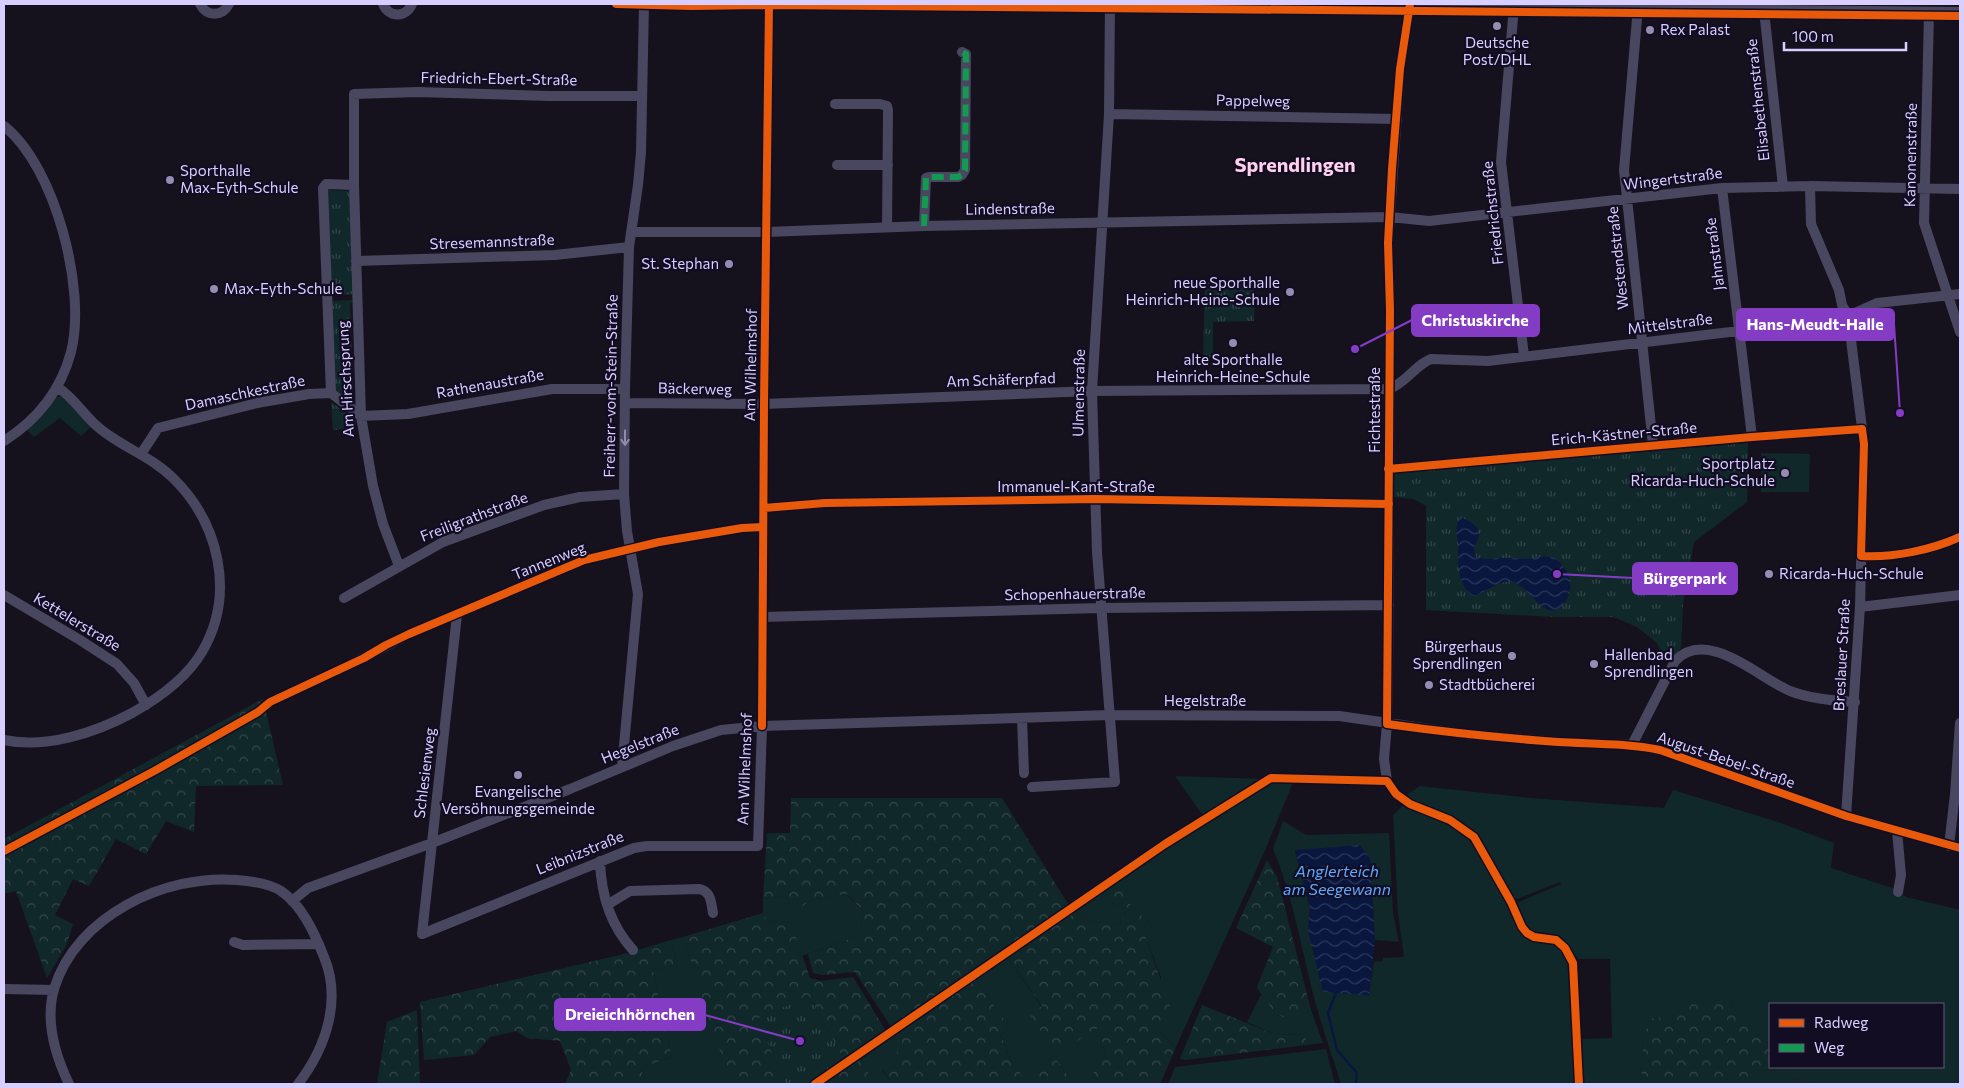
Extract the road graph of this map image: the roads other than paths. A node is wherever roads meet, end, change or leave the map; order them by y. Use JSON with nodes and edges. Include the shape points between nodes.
{"nodes":[{"id":1,"x":200,"y":4,"type":"edge"},
{"id":2,"x":229,"y":4,"type":"edge"},
{"id":3,"x":383,"y":4,"type":"edge"},
{"id":4,"x":412,"y":4,"type":"edge"},
{"id":5,"x":644,"y":4,"type":"edge"},
{"id":6,"x":770,"y":4,"type":"edge"},
{"id":7,"x":1110,"y":4,"type":"edge"},
{"id":8,"x":1249,"y":4,"type":"edge"},
{"id":9,"x":1410,"y":5,"type":"edge"},
{"id":10,"x":1502,"y":5,"type":"edge"},
{"id":11,"x":1514,"y":6,"type":"junction"},
{"id":12,"x":1682,"y":6,"type":"edge"},
{"id":13,"x":1638,"y":8,"type":"junction"},
{"id":14,"x":1772,"y":8,"type":"edge"},
{"id":15,"x":1929,"y":12,"type":"junction"},
{"id":16,"x":1960,"y":12,"type":"edge"},
{"id":17,"x":962,"y":52,"type":"dead end"},
{"id":18,"x":354,"y":94,"type":"joint"},
{"id":19,"x":642,"y":96,"type":"junction"},
{"id":20,"x":835,"y":104,"type":"dead end"},
{"id":21,"x":1109,"y":114,"type":"junction"},
{"id":22,"x":1397,"y":119,"type":"junction"},
{"id":23,"x":4,"y":126,"type":"edge"},
{"id":24,"x":837,"y":165,"type":"dead end"},
{"id":25,"x":888,"y":165,"type":"junction"},
{"id":26,"x":354,"y":185,"type":"junction"},
{"id":27,"x":1810,"y":186,"type":"junction"},
{"id":28,"x":1782,"y":187,"type":"junction"},
{"id":29,"x":1722,"y":188,"type":"junction"},
{"id":30,"x":1925,"y":188,"type":"junction"},
{"id":31,"x":1960,"y":189,"type":"edge"},
{"id":32,"x":1627,"y":200,"type":"junction"},
{"id":33,"x":1506,"y":213,"type":"junction"},
{"id":34,"x":1390,"y":217,"type":"junction"},
{"id":35,"x":1102,"y":223,"type":"junction"},
{"id":36,"x":924,"y":226,"type":"junction"},
{"id":37,"x":887,"y":227,"type":"junction"},
{"id":38,"x":631,"y":232,"type":"junction"},
{"id":39,"x":768,"y":232,"type":"junction"},
{"id":40,"x":629,"y":247,"type":"junction"},
{"id":41,"x":356,"y":261,"type":"junction"},
{"id":42,"x":1960,"y":294,"type":"edge"},
{"id":43,"x":1947,"y":296,"type":"junction"},
{"id":44,"x":1848,"y":316,"type":"junction"},
{"id":45,"x":1739,"y":332,"type":"junction"},
{"id":46,"x":1960,"y":332,"type":"edge"},
{"id":47,"x":1641,"y":343,"type":"junction"},
{"id":48,"x":1524,"y":356,"type":"junction"},
{"id":49,"x":57,"y":388,"type":"junction"},
{"id":50,"x":625,"y":389,"type":"junction"},
{"id":51,"x":1389,"y":389,"type":"junction"},
{"id":52,"x":1092,"y":391,"type":"junction"},
{"id":53,"x":331,"y":393,"type":"junction"},
{"id":54,"x":625,"y":403,"type":"junction"},
{"id":55,"x":764,"y":404,"type":"junction"},
{"id":56,"x":361,"y":416,"type":"junction"},
{"id":57,"x":1862,"y":429,"type":"junction"},
{"id":58,"x":1752,"y":436,"type":"junction"},
{"id":59,"x":4,"y":440,"type":"edge"},
{"id":60,"x":1653,"y":445,"type":"junction"},
{"id":61,"x":141,"y":454,"type":"junction"},
{"id":62,"x":1388,"y":469,"type":"junction"},
{"id":63,"x":624,"y":494,"type":"junction"},
{"id":64,"x":1095,"y":499,"type":"junction"},
{"id":65,"x":1389,"y":504,"type":"junction"},
{"id":66,"x":764,"y":508,"type":"junction"},
{"id":67,"x":763,"y":527,"type":"junction"},
{"id":68,"x":630,"y":548,"type":"junction"},
{"id":69,"x":399,"y":566,"type":"junction"},
{"id":70,"x":4,"y":595,"type":"edge"},
{"id":71,"x":1960,"y":596,"type":"edge"},
{"id":72,"x":344,"y":598,"type":"dead end"},
{"id":73,"x":1388,"y":605,"type":"junction"},
{"id":74,"x":1860,"y":607,"type":"junction"},
{"id":75,"x":1101,"y":608,"type":"junction"},
{"id":76,"x":457,"y":615,"type":"junction"},
{"id":77,"x":762,"y":617,"type":"junction"},
{"id":78,"x":357,"y":661,"type":"dead end"},
{"id":79,"x":1855,"y":702,"type":"junction"},
{"id":80,"x":146,"y":705,"type":"junction"},
{"id":81,"x":1109,"y":715,"type":"junction"},
{"id":82,"x":1022,"y":718,"type":"junction"},
{"id":83,"x":1960,"y":723,"type":"edge"},
{"id":84,"x":1387,"y":724,"type":"junction"},
{"id":85,"x":762,"y":726,"type":"junction"},
{"id":86,"x":4,"y":740,"type":"edge"},
{"id":87,"x":1632,"y":745,"type":"junction"},
{"id":88,"x":622,"y":767,"type":"junction"},
{"id":89,"x":1024,"y":773,"type":"dead end"},
{"id":90,"x":1387,"y":781,"type":"dead end"},
{"id":91,"x":1032,"y":787,"type":"dead end"},
{"id":92,"x":1846,"y":816,"type":"junction"},
{"id":93,"x":1897,"y":831,"type":"junction"},
{"id":94,"x":432,"y":843,"type":"junction"},
{"id":95,"x":758,"y":846,"type":"joint"},
{"id":96,"x":1949,"y":846,"type":"junction"},
{"id":97,"x":1960,"y":848,"type":"edge"},
{"id":98,"x":600,"y":861,"type":"junction"},
{"id":99,"x":1898,"y":892,"type":"dead end"},
{"id":100,"x":292,"y":901,"type":"junction"},
{"id":101,"x":607,"y":905,"type":"junction"},
{"id":102,"x":713,"y":913,"type":"dead end"},
{"id":103,"x":422,"y":934,"type":"joint"},
{"id":104,"x":234,"y":942,"type":"dead end"},
{"id":105,"x":319,"y":944,"type":"junction"},
{"id":106,"x":633,"y":950,"type":"dead end"},
{"id":107,"x":4,"y":990,"type":"edge"},
{"id":108,"x":54,"y":990,"type":"junction"},
{"id":109,"x":69,"y":1084,"type":"edge"},
{"id":110,"x":298,"y":1084,"type":"edge"}],
"edges":[{"from":1,"to":2,"type":"street","via":[[204,10],[214,14],[223,12]]},
{"from":3,"to":4,"type":"street","via":[[388,12],[398,15],[408,11]]},
{"from":5,"to":19,"type":"street","name":"Freiherr-vom-Stein-Straße"},
{"from":6,"to":39,"type":"street","name":"Am Wilhelmshof"},
{"from":7,"to":21,"type":"street","name":"Ulmenstraße"},
{"from":8,"to":9,"type":"street"},
{"from":9,"to":10,"type":"street"},
{"from":9,"to":22,"type":"street","name":"Fichtestraße","via":[[1400,69]]},
{"from":10,"to":11,"type":"street"},
{"from":11,"to":13,"type":"street"},
{"from":11,"to":33,"type":"street","name":"Friedrichstraße","via":[[1501,154]]},
{"from":12,"to":13,"type":"street"},
{"from":12,"to":14,"type":"street"},
{"from":13,"to":32,"type":"street","name":"Westendstraße","via":[[1624,164]]},
{"from":14,"to":15,"type":"street"},
{"from":14,"to":28,"type":"street","name":"Elisabethenstraße"},
{"from":15,"to":16,"type":"street"},
{"from":15,"to":30,"type":"street","name":"Kanonenstraße"},
{"from":17,"to":36,"type":"street","via":[[966,54],[965,170],[958,177],[926,178]]},
{"from":18,"to":19,"type":"street","name":"Friedrich-Ebert-Straße","via":[[427,92]]},
{"from":18,"to":26,"type":"street","name":"Am Hirschsprung"},
{"from":19,"to":38,"type":"street","name":"Freiherr-vom-Stein-Straße","via":[[640,169]]},
{"from":20,"to":25,"type":"street","via":[[887,106]]},
{"from":21,"to":22,"type":"street","name":"Pappelweg"},
{"from":21,"to":35,"type":"street","name":"Ulmenstraße"},
{"from":22,"to":34,"type":"street","name":"Fichtestraße"},
{"from":23,"to":49,"type":"street","via":[[16,136],[43,180],[60,220],[67,252],[75,321],[71,353]]},
{"from":24,"to":25,"type":"street"},
{"from":25,"to":37,"type":"street"},
{"from":26,"to":41,"type":"street","name":"Am Hirschsprung"},
{"from":26,"to":53,"type":"street","name":"Am Hirschsprung","via":[[326,184],[322,188]]},
{"from":27,"to":28,"type":"street","name":"Wingertstraße"},
{"from":27,"to":30,"type":"street","name":"Wingertstraße"},
{"from":27,"to":44,"type":"street","name":"Breslauer Straße","via":[[1811,224]]},
{"from":28,"to":29,"type":"street","name":"Wingertstraße"},
{"from":29,"to":32,"type":"street","name":"Wingertstraße"},
{"from":29,"to":45,"type":"street","name":"Jahnstraße"},
{"from":30,"to":31,"type":"street","name":"Wingertstraße"},
{"from":30,"to":43,"type":"street","name":"Kanonenstraße","via":[[1924,223]]},
{"from":32,"to":33,"type":"street","name":"Wingertstraße"},
{"from":32,"to":47,"type":"street","name":"Westendstraße"},
{"from":33,"to":34,"type":"street","name":"Wingertstraße","via":[[1429,221]]},
{"from":33,"to":48,"type":"street","name":"Friedrichstraße"},
{"from":34,"to":35,"type":"street","name":"Lindenstraße"},
{"from":34,"to":51,"type":"street","name":"Fichtestraße"},
{"from":35,"to":36,"type":"street","name":"Lindenstraße"},
{"from":35,"to":52,"type":"street","name":"Ulmenstraße"},
{"from":36,"to":37,"type":"street","name":"Lindenstraße"},
{"from":37,"to":39,"type":"street","name":"Lindenstraße"},
{"from":38,"to":39,"type":"street","name":"Lindenstraße"},
{"from":38,"to":40,"type":"street","name":"Freiherr-vom-Stein-Straße"},
{"from":39,"to":55,"type":"street","name":"Am Wilhelmshof"},
{"from":40,"to":41,"type":"street","name":"Stresemannstraße","via":[[555,255]]},
{"from":40,"to":50,"type":"street","name":"Freiherr-vom-Stein-Straße"},
{"from":41,"to":56,"type":"street","name":"Am Hirschsprung"},
{"from":42,"to":43,"type":"street","name":"Mittelstraße"},
{"from":43,"to":44,"type":"street","name":"Mittelstraße","via":[[1877,303]]},
{"from":43,"to":46,"type":"street","name":"Kanonenstraße"},
{"from":44,"to":45,"type":"street","name":"Mittelstraße"},
{"from":44,"to":57,"type":"street","name":"Breslauer Straße"},
{"from":45,"to":47,"type":"street","name":"Mittelstraße"},
{"from":45,"to":58,"type":"street","name":"Jahnstraße"},
{"from":47,"to":48,"type":"street","name":"Mittelstraße"},
{"from":47,"to":60,"type":"street","name":"Westendstraße"},
{"from":48,"to":51,"type":"street","name":"Mittelstraße","via":[[1481,362],[1431,359]]},
{"from":49,"to":59,"type":"street","via":[[34,418]]},
{"from":49,"to":61,"type":"street","via":[[70,396],[97,427]]},
{"from":50,"to":54,"type":"street","name":"Freiherr-vom-Stein-Straße"},
{"from":50,"to":56,"type":"street","name":"Rathenaustraße","via":[[552,388],[408,414]]},
{"from":51,"to":52,"type":"street","name":"Am Schäferpfad"},
{"from":51,"to":62,"type":"street","name":"Fichtestraße"},
{"from":52,"to":55,"type":"street","name":"Am Schäferpfad"},
{"from":52,"to":64,"type":"street","name":"Ulmenstraße"},
{"from":53,"to":56,"type":"street"},
{"from":53,"to":61,"type":"street","name":"Damaschkestraße","via":[[257,403],[158,428]]},
{"from":54,"to":55,"type":"street","name":"Bäckerweg"},
{"from":54,"to":63,"type":"street","name":"Freiherr-vom-Stein-Straße","one_way":true},
{"from":55,"to":66,"type":"street","name":"Am Wilhelmshof"},
{"from":56,"to":69,"type":"street","name":"Am Hirschsprung","via":[[373,486]]},
{"from":57,"to":58,"type":"street","name":"Erich-Kästner-Straße"},
{"from":57,"to":74,"type":"street","name":"Breslauer Straße"},
{"from":58,"to":60,"type":"street","name":"Erich-Kästner-Straße"},
{"from":60,"to":62,"type":"street","name":"Erich-Kästner-Straße"},
{"from":61,"to":80,"type":"street","via":[[174,479],[201,516],[216,548],[221,581],[215,620],[201,653],[179,680]]},
{"from":62,"to":65,"type":"street","name":"Fichtestraße"},
{"from":63,"to":68,"type":"street","name":"Freiherr-vom-Stein-Straße"},
{"from":63,"to":69,"type":"street","name":"Freiligrathstraße","via":[[580,497],[544,505],[443,542]]},
{"from":64,"to":65,"type":"street","name":"Immanuel-Kant-Straße"},
{"from":64,"to":66,"type":"street","name":"Immanuel-Kant-Straße"},
{"from":64,"to":75,"type":"street","name":"Ulmenstraße"},
{"from":65,"to":73,"type":"street","name":"Fichtestraße"},
{"from":66,"to":67,"type":"street","name":"Am Wilhelmshof"},
{"from":67,"to":68,"type":"street","name":"Tannenweg"},
{"from":67,"to":77,"type":"street","name":"Am Wilhelmshof"},
{"from":68,"to":76,"type":"street","name":"Tannenweg","via":[[584,560]]},
{"from":68,"to":88,"type":"street","name":"Freiherr-vom-Stein-Straße","via":[[638,594]]},
{"from":69,"to":72,"type":"street","name":"Freiligrathstraße"},
{"from":70,"to":80,"type":"street","name":"Kettelerstraße","via":[[117,664],[134,683]]},
{"from":71,"to":74,"type":"street"},
{"from":73,"to":75,"type":"street","name":"Schopenhauerstraße"},
{"from":73,"to":84,"type":"street","name":"Fichtestraße"},
{"from":74,"to":79,"type":"street","name":"Breslauer Straße"},
{"from":75,"to":77,"type":"street","name":"Schopenhauerstraße"},
{"from":75,"to":81,"type":"street","name":"Ulmenstraße"},
{"from":76,"to":78,"type":"street","name":"Tannenweg"},
{"from":76,"to":94,"type":"street","name":"Schlesienweg"},
{"from":77,"to":85,"type":"street","name":"Am Wilhelmshof"},
{"from":79,"to":87,"type":"street","via":[[1801,695],[1729,657],[1693,650],[1680,655],[1672,665]]},
{"from":79,"to":92,"type":"street","name":"Breslauer Straße"},
{"from":80,"to":86,"type":"street","via":[[104,726],[62,738],[40,742]]},
{"from":81,"to":82,"type":"street","name":"Hegelstraße"},
{"from":81,"to":84,"type":"street","name":"Hegelstraße","via":[[1339,716]]},
{"from":81,"to":91,"type":"street","name":"Ulmenstraße","via":[[1115,782]]},
{"from":82,"to":85,"type":"street","name":"Hegelstraße"},
{"from":82,"to":89,"type":"street"},
{"from":83,"to":96,"type":"street"},
{"from":84,"to":87,"type":"street","name":"August-Bebel-Straße","via":[[1465,734]]},
{"from":84,"to":90,"type":"street","name":"Fichtestraße","via":[[1384,759]]},
{"from":85,"to":88,"type":"street","name":"Hegelstraße","via":[[721,730]]},
{"from":85,"to":95,"type":"street","name":"Am Wilhelmshof"},
{"from":87,"to":92,"type":"street","name":"August-Bebel-Straße","via":[[1686,758]]},
{"from":88,"to":94,"type":"street","name":"Hegelstraße"},
{"from":92,"to":93,"type":"street","name":"August-Bebel-Straße"},
{"from":93,"to":96,"type":"street","name":"August-Bebel-Straße"},
{"from":93,"to":99,"type":"street","via":[[1901,875]]},
{"from":94,"to":100,"type":"street","name":"Hegelstraße","via":[[308,888]]},
{"from":94,"to":103,"type":"street","name":"Schlesienweg"},
{"from":95,"to":98,"type":"street","name":"Leibnizstraße","via":[[638,846]]},
{"from":96,"to":97,"type":"street","name":"August-Bebel-Straße"},
{"from":98,"to":101,"type":"street"},
{"from":98,"to":103,"type":"street","name":"Leibnizstraße"},
{"from":100,"to":105,"type":"street"},
{"from":100,"to":108,"type":"street","via":[[280,890],[245,881],[215,879],[159,891],[124,907],[89,933],[67,960]]},
{"from":101,"to":102,"type":"street","via":[[630,891],[699,889],[710,896]]},
{"from":101,"to":106,"type":"street","via":[[615,924]]},
{"from":104,"to":105,"type":"street","via":[[243,945]]},
{"from":105,"to":110,"type":"street","via":[[332,982],[329,1020],[318,1052]]},
{"from":107,"to":108,"type":"street"},
{"from":108,"to":109,"type":"street","via":[[52,1038]]}]}
